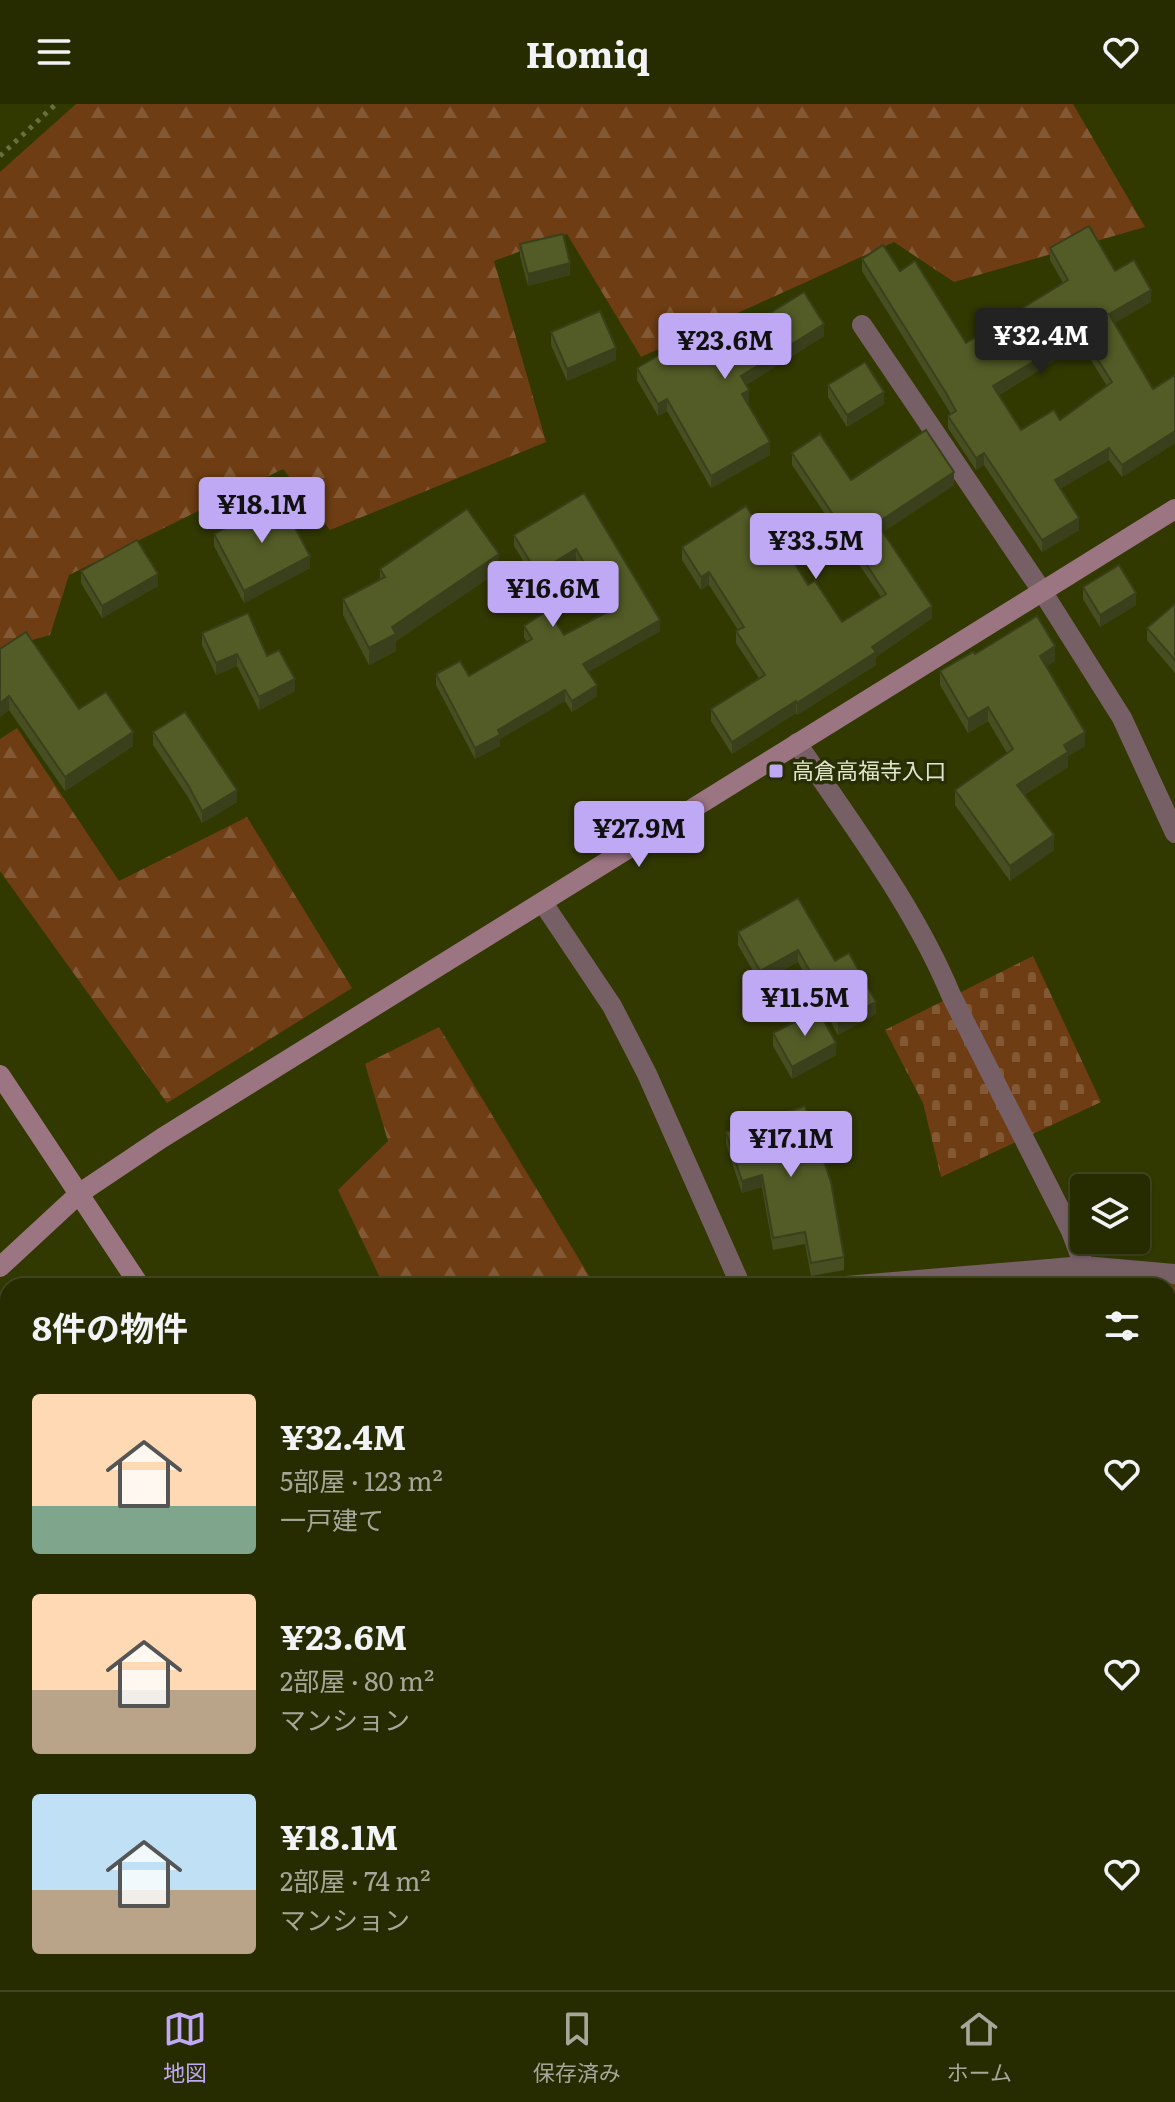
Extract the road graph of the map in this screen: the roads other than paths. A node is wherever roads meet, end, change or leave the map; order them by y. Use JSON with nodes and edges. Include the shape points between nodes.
{"nodes":[{"id":1,"x":862,"y":325,"type":"dead end"},
{"id":2,"x":1175,"y":509,"type":"edge"},
{"id":3,"x":1042,"y":591,"type":"junction"},
{"id":4,"x":797,"y":743,"type":"junction"},
{"id":5,"x":1175,"y":833,"type":"edge"},
{"id":6,"x":543,"y":903,"type":"junction"},
{"id":7,"x":0,"y":1075,"type":"edge"},
{"id":8,"x":80,"y":1193,"type":"junction"},
{"id":9,"x":1084,"y":1266,"type":"junction"},
{"id":10,"x":0,"y":1267,"type":"edge"},
{"id":11,"x":1175,"y":1274,"type":"edge"},
{"id":12,"x":135,"y":1278,"type":"edge"},
{"id":13,"x":737,"y":1278,"type":"edge"},
{"id":14,"x":941,"y":1278,"type":"edge"}],
"edges":[{"from":1,"to":3,"type":"street"},
{"from":2,"to":3,"type":"street"},
{"from":3,"to":4,"type":"street"},
{"from":3,"to":5,"type":"street","via":[[1122,718]]},
{"from":4,"to":6,"type":"street"},
{"from":4,"to":9,"type":"street","via":[[936,959]]},
{"from":6,"to":8,"type":"street"},
{"from":6,"to":13,"type":"street","via":[[612,1006]]},
{"from":7,"to":8,"type":"street"},
{"from":8,"to":10,"type":"street"},
{"from":8,"to":12,"type":"street"},
{"from":9,"to":11,"type":"street"},
{"from":9,"to":14,"type":"street"}]}
